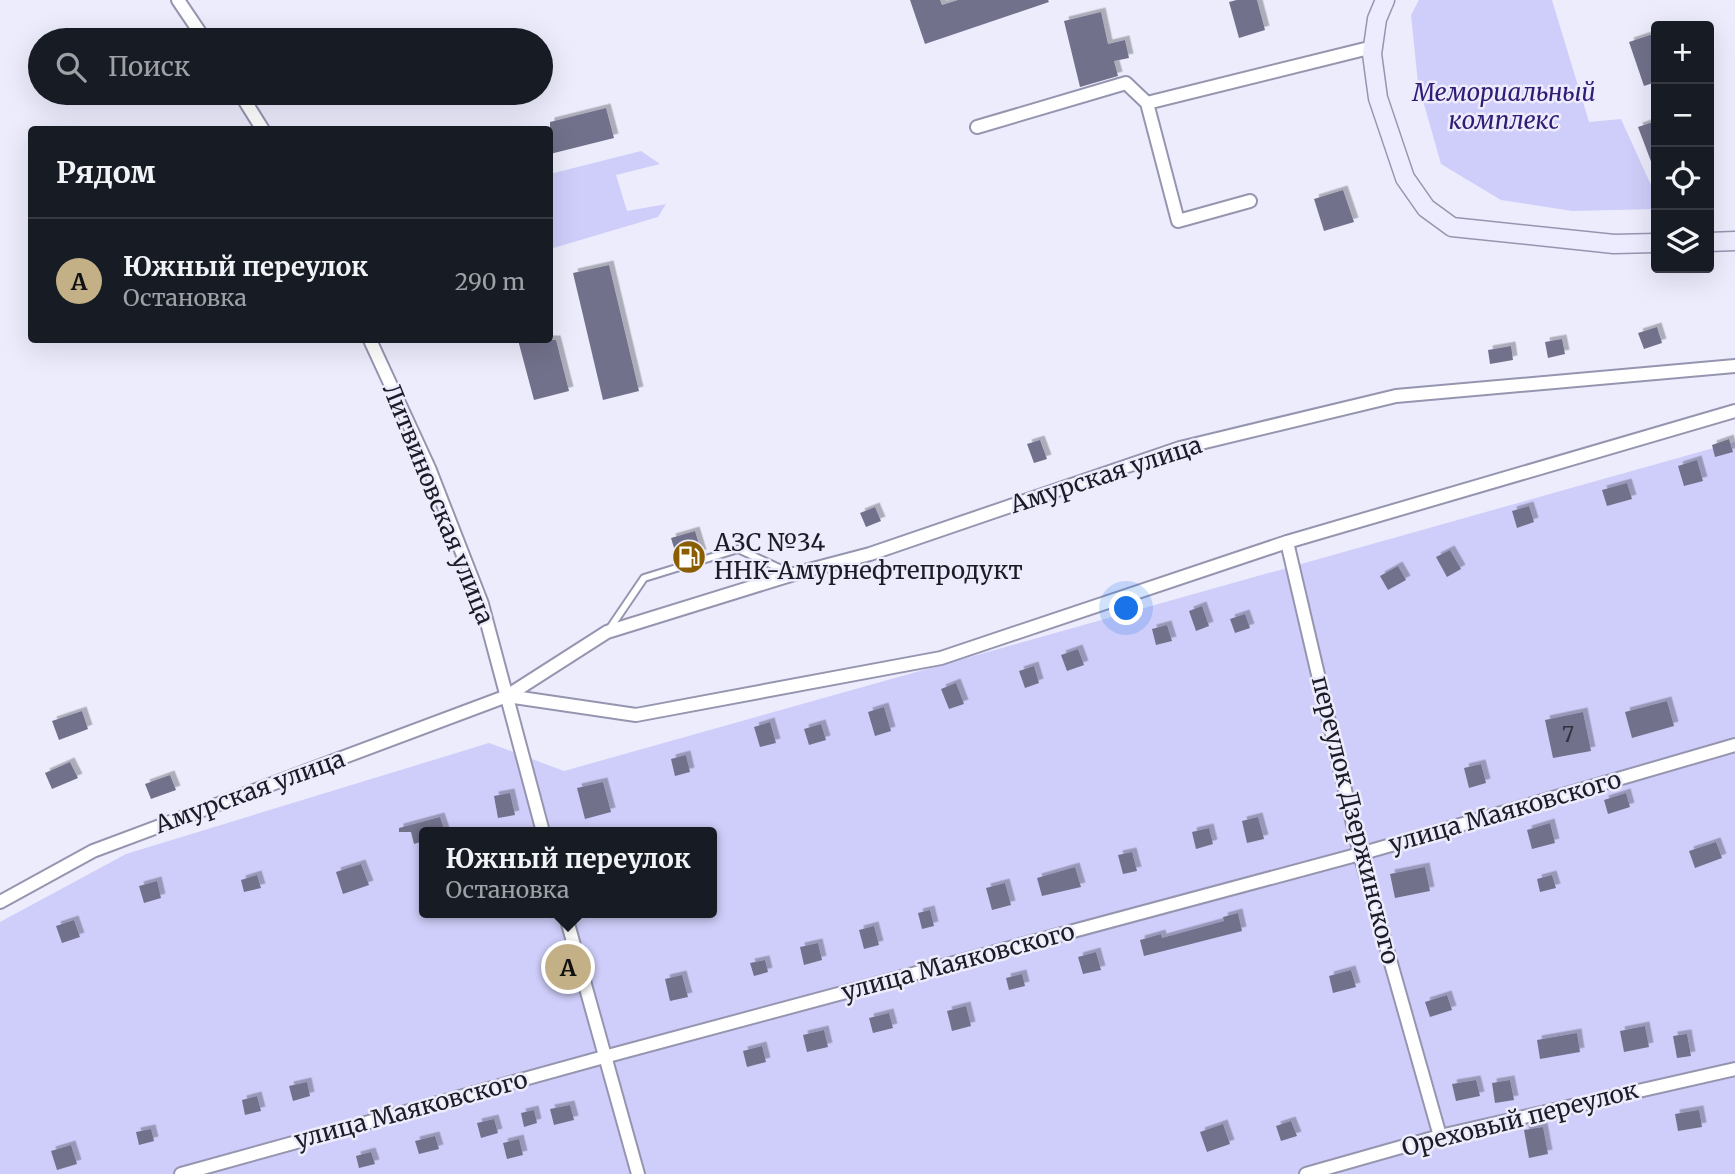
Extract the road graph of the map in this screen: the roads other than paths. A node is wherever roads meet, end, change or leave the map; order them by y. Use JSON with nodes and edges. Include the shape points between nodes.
{"nodes":[{"id":1,"x":178,"y":0,"type":"edge"},
{"id":2,"x":1385,"y":0,"type":"edge"},
{"id":3,"x":197,"y":28,"type":"edge"},
{"id":4,"x":1373,"y":47,"type":"junction"},
{"id":5,"x":1147,"y":103,"type":"junction"},
{"id":6,"x":247,"y":105,"type":"edge"},
{"id":7,"x":261,"y":126,"type":"edge"},
{"id":8,"x":977,"y":127,"type":"dead end"},
{"id":9,"x":1250,"y":201,"type":"dead end"},
{"id":10,"x":1735,"y":241,"type":"edge"},
{"id":11,"x":1714,"y":242,"type":"edge"},
{"id":12,"x":1651,"y":243,"type":"edge"},
{"id":13,"x":371,"y":343,"type":"edge"},
{"id":14,"x":1735,"y":366,"type":"edge"},
{"id":15,"x":1735,"y":411,"type":"edge"},
{"id":16,"x":1287,"y":542,"type":"junction"},
{"id":17,"x":794,"y":574,"type":"junction"},
{"id":18,"x":607,"y":632,"type":"junction"},
{"id":19,"x":507,"y":696,"type":"junction"},
{"id":20,"x":1735,"y":745,"type":"edge"},
{"id":21,"x":542,"y":827,"type":"edge"},
{"id":22,"x":1360,"y":854,"type":"junction"},
{"id":23,"x":0,"y":902,"type":"edge"},
{"id":24,"x":566,"y":918,"type":"edge"},
{"id":25,"x":604,"y":1057,"type":"junction"},
{"id":26,"x":1735,"y":1069,"type":"edge"},
{"id":27,"x":1440,"y":1136,"type":"junction"},
{"id":28,"x":181,"y":1174,"type":"edge"},
{"id":29,"x":638,"y":1174,"type":"edge"},
{"id":30,"x":1306,"y":1174,"type":"edge"}],
"edges":[{"from":1,"to":3,"type":"street"},
{"from":2,"to":4,"type":"main road"},
{"from":4,"to":5,"type":"street"},
{"from":4,"to":12,"type":"main road","via":[[1378,98],[1405,178],[1426,208],[1452,227],[1614,244]]},
{"from":5,"to":8,"type":"street","via":[[1126,83]]},
{"from":5,"to":9,"type":"street","via":[[1178,221]]},
{"from":6,"to":7,"type":"street"},
{"from":10,"to":11,"type":"main road"},
{"from":13,"to":19,"type":"street","name":"Литвиновская улица","via":[[429,468],[482,604]]},
{"from":14,"to":17,"type":"street","name":"Амурская улица","via":[[1396,396],[1180,448],[870,554]]},
{"from":15,"to":16,"type":"street","name":"Амурская улица"},
{"from":16,"to":19,"type":"street","name":"Амурская улица","via":[[941,658],[636,715]]},
{"from":16,"to":22,"type":"street","name":"переулок Дзержинского"},
{"from":17,"to":18,"type":"street","name":"Амурская улица"},
{"from":17,"to":18,"type":"lane","via":[[738,549],[645,578]]},
{"from":18,"to":19,"type":"street","name":"Амурская улица"},
{"from":19,"to":21,"type":"street","name":"Литвиновская улица"},
{"from":19,"to":23,"type":"street","name":"Амурская улица","via":[[93,851]]},
{"from":20,"to":22,"type":"street","name":"улица Маяковского"},
{"from":22,"to":25,"type":"street","name":"улица Маяковского"},
{"from":22,"to":27,"type":"street","name":"переулок Дзержинского"},
{"from":24,"to":25,"type":"street"},
{"from":25,"to":28,"type":"street","name":"улица Маяковского"},
{"from":25,"to":29,"type":"street"},
{"from":26,"to":27,"type":"street","name":"Ореховый переулок"},
{"from":27,"to":30,"type":"street","name":"Ореховый переулок"}]}
